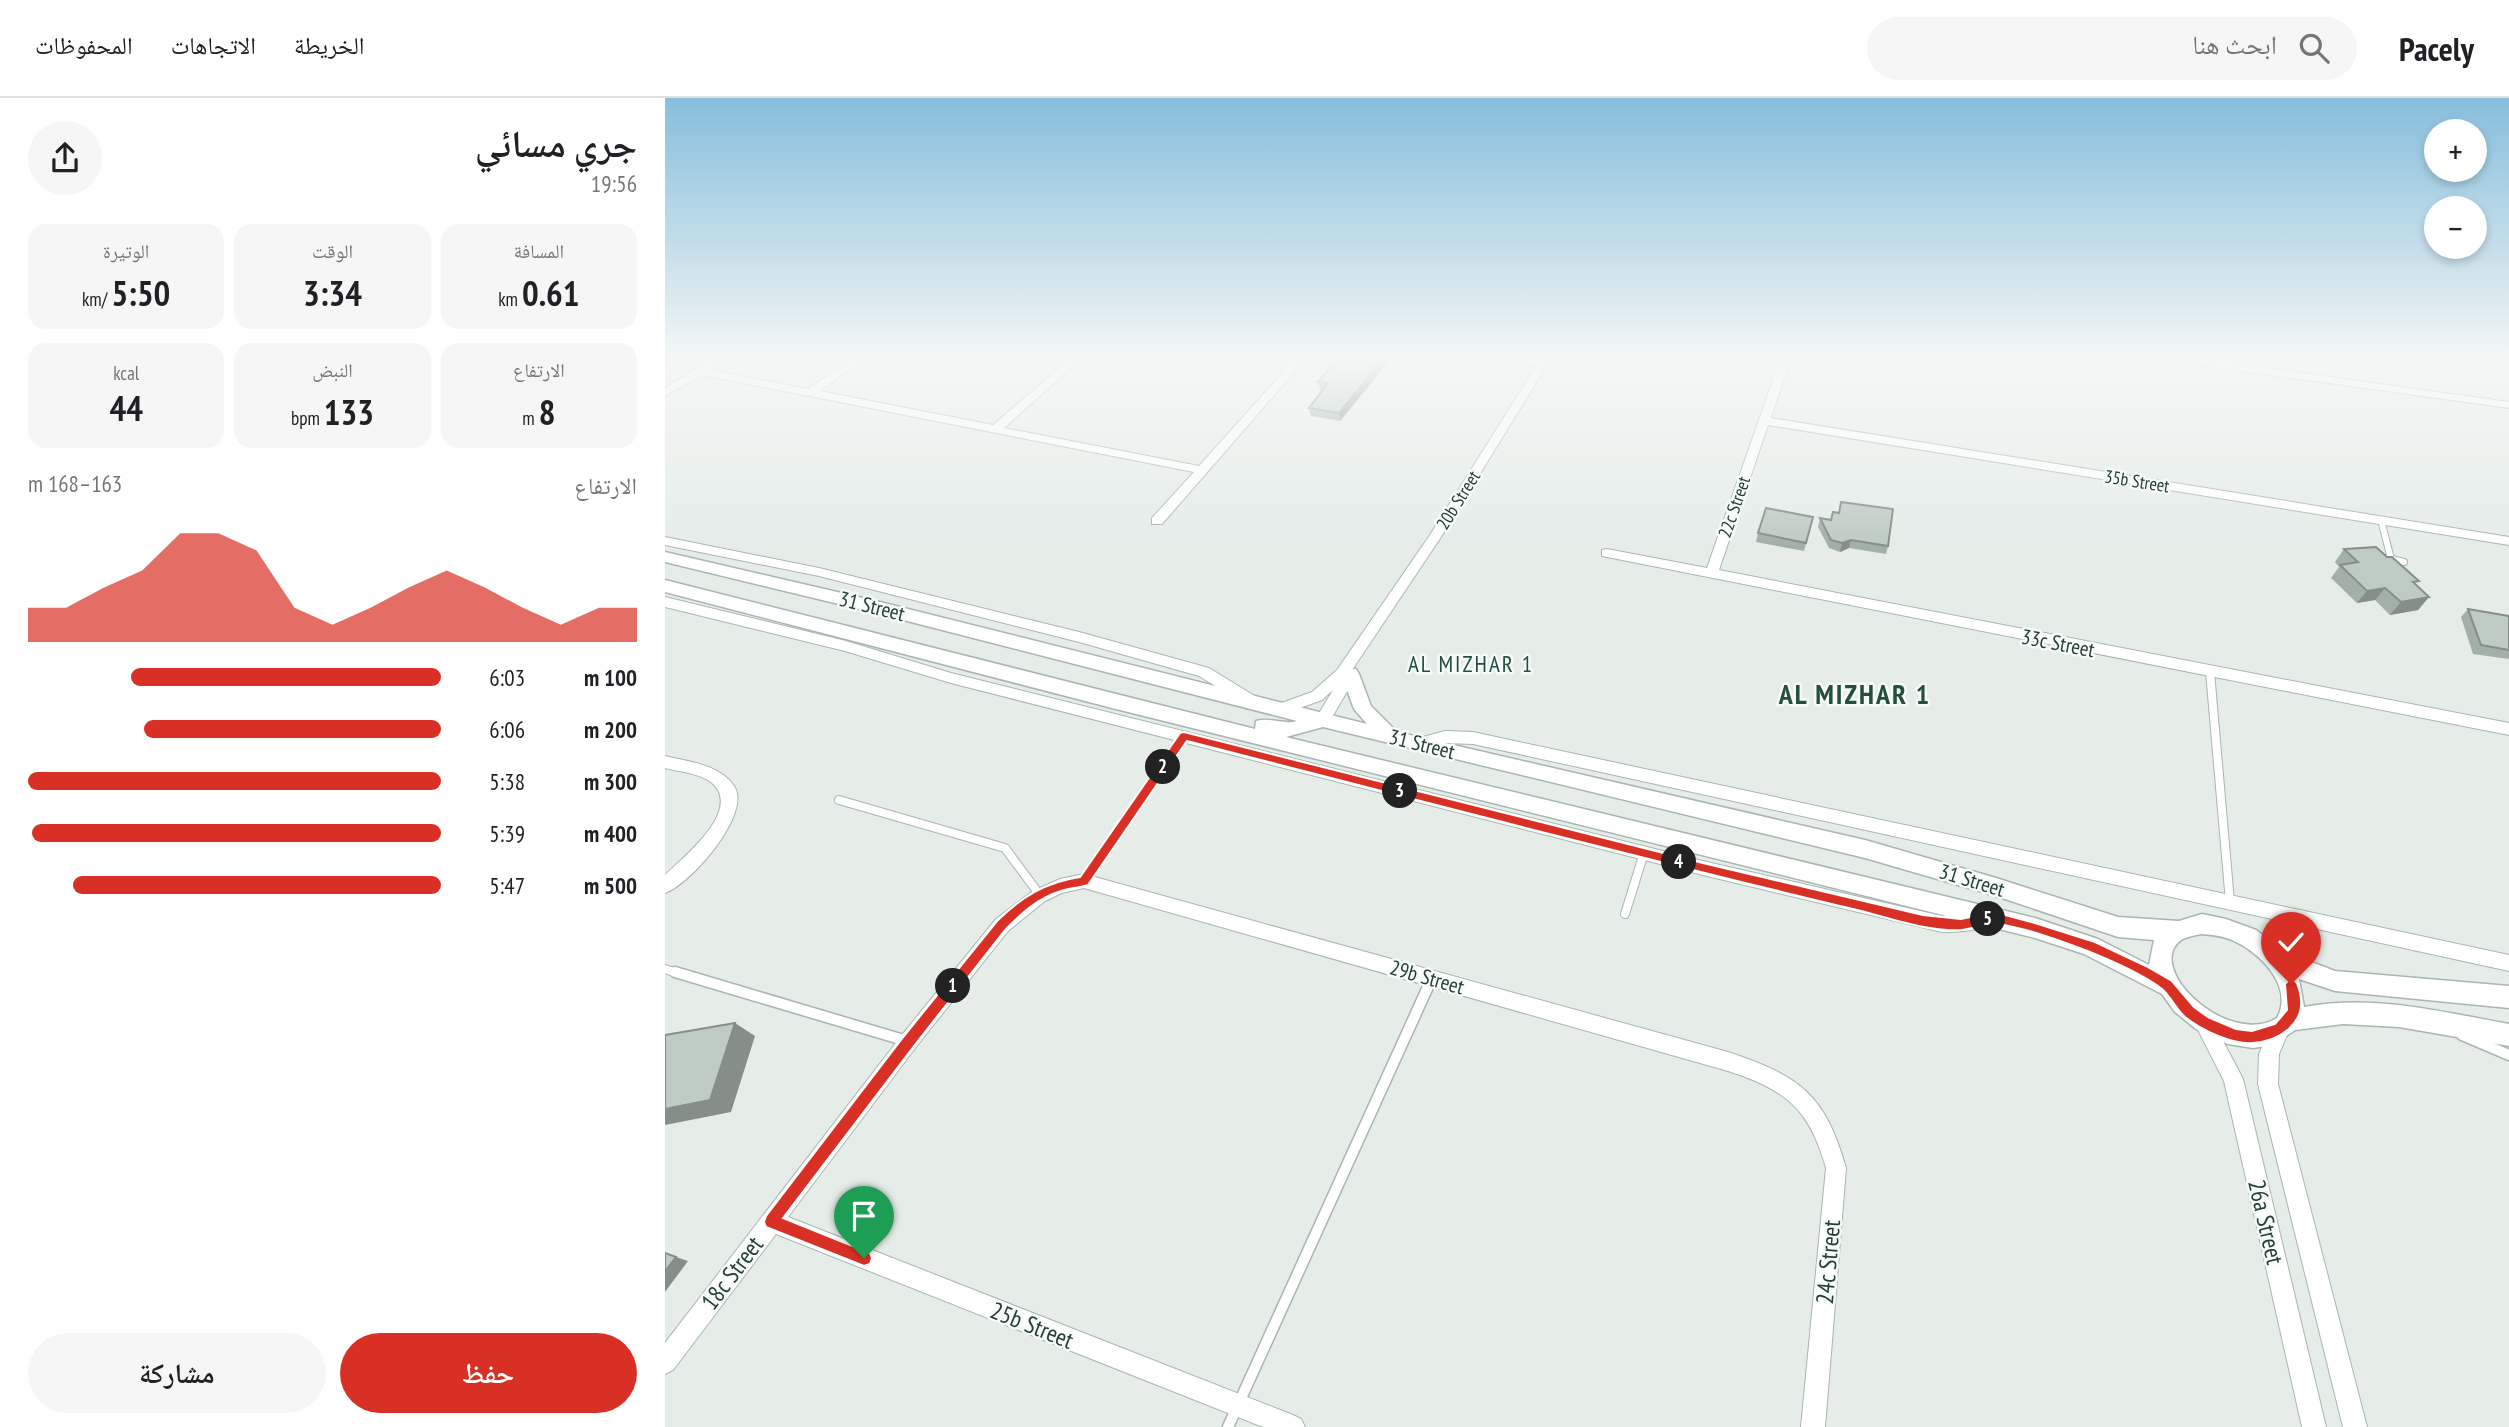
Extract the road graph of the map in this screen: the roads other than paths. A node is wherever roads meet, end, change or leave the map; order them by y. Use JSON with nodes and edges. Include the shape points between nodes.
{"nodes":[{"id":1,"x":961,"y":422,"type":"edge"},
{"id":2,"x":1004,"y":422,"type":"edge"},
{"id":3,"x":1244,"y":422,"type":"edge"},
{"id":4,"x":1507,"y":422,"type":"edge"},
{"id":5,"x":1765,"y":422,"type":"edge"},
{"id":6,"x":1771,"y":422,"type":"edge"},
{"id":7,"x":996,"y":429,"type":"junction"},
{"id":8,"x":1201,"y":470,"type":"junction"},
{"id":9,"x":2381,"y":520,"type":"junction"},
{"id":10,"x":1157,"y":521,"type":"dead end"},
{"id":11,"x":665,"y":541,"type":"edge"},
{"id":12,"x":2509,"y":541,"type":"edge"},
{"id":13,"x":1607,"y":553,"type":"dead end"},
{"id":14,"x":665,"y":557,"type":"edge"},
{"id":15,"x":2380,"y":557,"type":"edge"},
{"id":16,"x":2391,"y":559,"type":"junction"},
{"id":17,"x":2404,"y":562,"type":"dead end"},
{"id":18,"x":1711,"y":575,"type":"junction"},
{"id":19,"x":665,"y":586,"type":"edge"},
{"id":20,"x":665,"y":602,"type":"edge"},
{"id":21,"x":1368,"y":638,"type":"junction"},
{"id":22,"x":2210,"y":672,"type":"junction"},
{"id":23,"x":1350,"y":674,"type":"junction"},
{"id":24,"x":1112,"y":701,"type":"junction"},
{"id":25,"x":1253,"y":702,"type":"junction"},
{"id":26,"x":1280,"y":709,"type":"junction"},
{"id":27,"x":1323,"y":720,"type":"junction"},
{"id":28,"x":2509,"y":729,"type":"edge"},
{"id":29,"x":1184,"y":736,"type":"junction"},
{"id":30,"x":1393,"y":738,"type":"junction"},
{"id":31,"x":1416,"y":744,"type":"junction"},
{"id":32,"x":665,"y":762,"type":"edge"},
{"id":33,"x":839,"y":800,"type":"dead end"},
{"id":34,"x":1644,"y":853,"type":"junction"},
{"id":35,"x":1084,"y":881,"type":"junction"},
{"id":36,"x":665,"y":886,"type":"edge"},
{"id":37,"x":1039,"y":894,"type":"junction"},
{"id":38,"x":2229,"y":902,"type":"junction"},
{"id":39,"x":1625,"y":914,"type":"dead end"},
{"id":40,"x":1994,"y":917,"type":"junction"},
{"id":41,"x":2177,"y":930,"type":"junction"},
{"id":42,"x":2275,"y":958,"type":"junction"},
{"id":43,"x":2509,"y":963,"type":"edge"},
{"id":44,"x":665,"y":970,"type":"edge"},
{"id":45,"x":1432,"y":978,"type":"junction"},
{"id":46,"x":2168,"y":986,"type":"junction"},
{"id":47,"x":2509,"y":998,"type":"edge"},
{"id":48,"x":2203,"y":1022,"type":"junction"},
{"id":49,"x":2440,"y":1023,"type":"junction"},
{"id":50,"x":2284,"y":1026,"type":"junction"},
{"id":51,"x":2509,"y":1035,"type":"edge"},
{"id":52,"x":909,"y":1041,"type":"junction"},
{"id":53,"x":2509,"y":1055,"type":"edge"},
{"id":54,"x":1808,"y":1103,"type":"joint"},
{"id":55,"x":771,"y":1222,"type":"junction"},
{"id":56,"x":665,"y":1362,"type":"edge"},
{"id":57,"x":1232,"y":1417,"type":"edge"},
{"id":58,"x":1293,"y":1427,"type":"edge"},
{"id":59,"x":1813,"y":1427,"type":"edge"},
{"id":60,"x":2314,"y":1427,"type":"edge"},
{"id":61,"x":2355,"y":1427,"type":"edge"}],
"edges":[{"from":1,"to":7,"type":"street"},
{"from":2,"to":7,"type":"street"},
{"from":3,"to":8,"type":"street"},
{"from":4,"to":21,"type":"street","name":"20b Street"},
{"from":5,"to":18,"type":"street","name":"22c Street"},
{"from":6,"to":9,"type":"street","name":"35b Street"},
{"from":7,"to":8,"type":"street"},
{"from":8,"to":10,"type":"street"},
{"from":9,"to":12,"type":"street","name":"35b Street"},
{"from":9,"to":16,"type":"lane"},
{"from":11,"to":25,"type":"street","via":[[819,572],[1091,640],[1215,676]]},
{"from":13,"to":18,"type":"street","name":"33c Street"},
{"from":14,"to":25,"type":"street","name":"31 Street"},
{"from":15,"to":16,"type":"lane"},
{"from":16,"to":17,"type":"lane"},
{"from":18,"to":22,"type":"street","name":"33c Street"},
{"from":19,"to":24,"type":"street","name":"31 Street"},
{"from":20,"to":29,"type":"street"},
{"from":21,"to":23,"type":"street","name":"20b Street"},
{"from":21,"to":26,"type":"street","name":"20b Street","via":[[1327,689]]},
{"from":22,"to":28,"type":"street","name":"33c Street"},
{"from":22,"to":38,"type":"lane"},
{"from":23,"to":27,"type":"street","name":"20b Street"},
{"from":23,"to":30,"type":"street","via":[[1363,709]]},
{"from":24,"to":27,"type":"street","via":[[1152,699],[1283,730]]},
{"from":24,"to":40,"type":"street","name":"31 Street"},
{"from":25,"to":26,"type":"street","name":"31 Street"},
{"from":26,"to":27,"type":"street","name":"31 Street"},
{"from":27,"to":30,"type":"street","name":"31 Street"},
{"from":29,"to":34,"type":"street"},
{"from":29,"to":35,"type":"lane"},
{"from":30,"to":31,"type":"street","name":"31 Street"},
{"from":31,"to":38,"type":"street","via":[[1445,737],[1473,738]]},
{"from":31,"to":41,"type":"street","name":"31 Street","via":[[1865,849],[2118,927]]},
{"from":32,"to":36,"type":"street","via":[[720,779],[730,800],[727,818],[714,837]]},
{"from":33,"to":37,"type":"lane","via":[[1005,848]]},
{"from":34,"to":39,"type":"lane"},
{"from":34,"to":40,"type":"street","via":[[1923,920],[1961,924]]},
{"from":35,"to":37,"type":"street","name":"29b Street"},
{"from":35,"to":45,"type":"street","name":"29b Street"},
{"from":37,"to":52,"type":"street","name":"18c Street","via":[[1002,925]]},
{"from":38,"to":43,"type":"street"},
{"from":40,"to":46,"type":"street","name":"31 Street","via":[[2090,946]]},
{"from":41,"to":42,"type":"street","via":[[2203,924],[2225,927],[2249,937]]},
{"from":41,"to":46,"type":"street","via":[[2168,937],[2160,959]]},
{"from":42,"to":47,"type":"street","via":[[2335,981]]},
{"from":42,"to":50,"type":"street","via":[[2295,998]]},
{"from":44,"to":52,"type":"lane"},
{"from":45,"to":54,"type":"street","name":"29b Street","via":[[1744,1067],[1789,1087]]},
{"from":45,"to":57,"type":"lane"},
{"from":46,"to":48,"type":"street"},
{"from":48,"to":50,"type":"street","via":[[2252,1037]]},
{"from":48,"to":60,"type":"street","name":"26a Street","via":[[2233,1079]]},
{"from":49,"to":50,"type":"street","via":[[2342,1013]]},
{"from":49,"to":51,"type":"street"},
{"from":49,"to":53,"type":"lane"},
{"from":50,"to":61,"type":"street","name":"26a Street","via":[[2269,1054],[2268,1084]]},
{"from":52,"to":55,"type":"street","name":"18c Street"},
{"from":54,"to":59,"type":"street","name":"24c Street","via":[[1827,1133],[1836,1168]]},
{"from":55,"to":56,"type":"street","name":"18c Street"},
{"from":55,"to":57,"type":"street","name":"25b Street"},
{"from":57,"to":58,"type":"street","name":"25b Street"}]}
